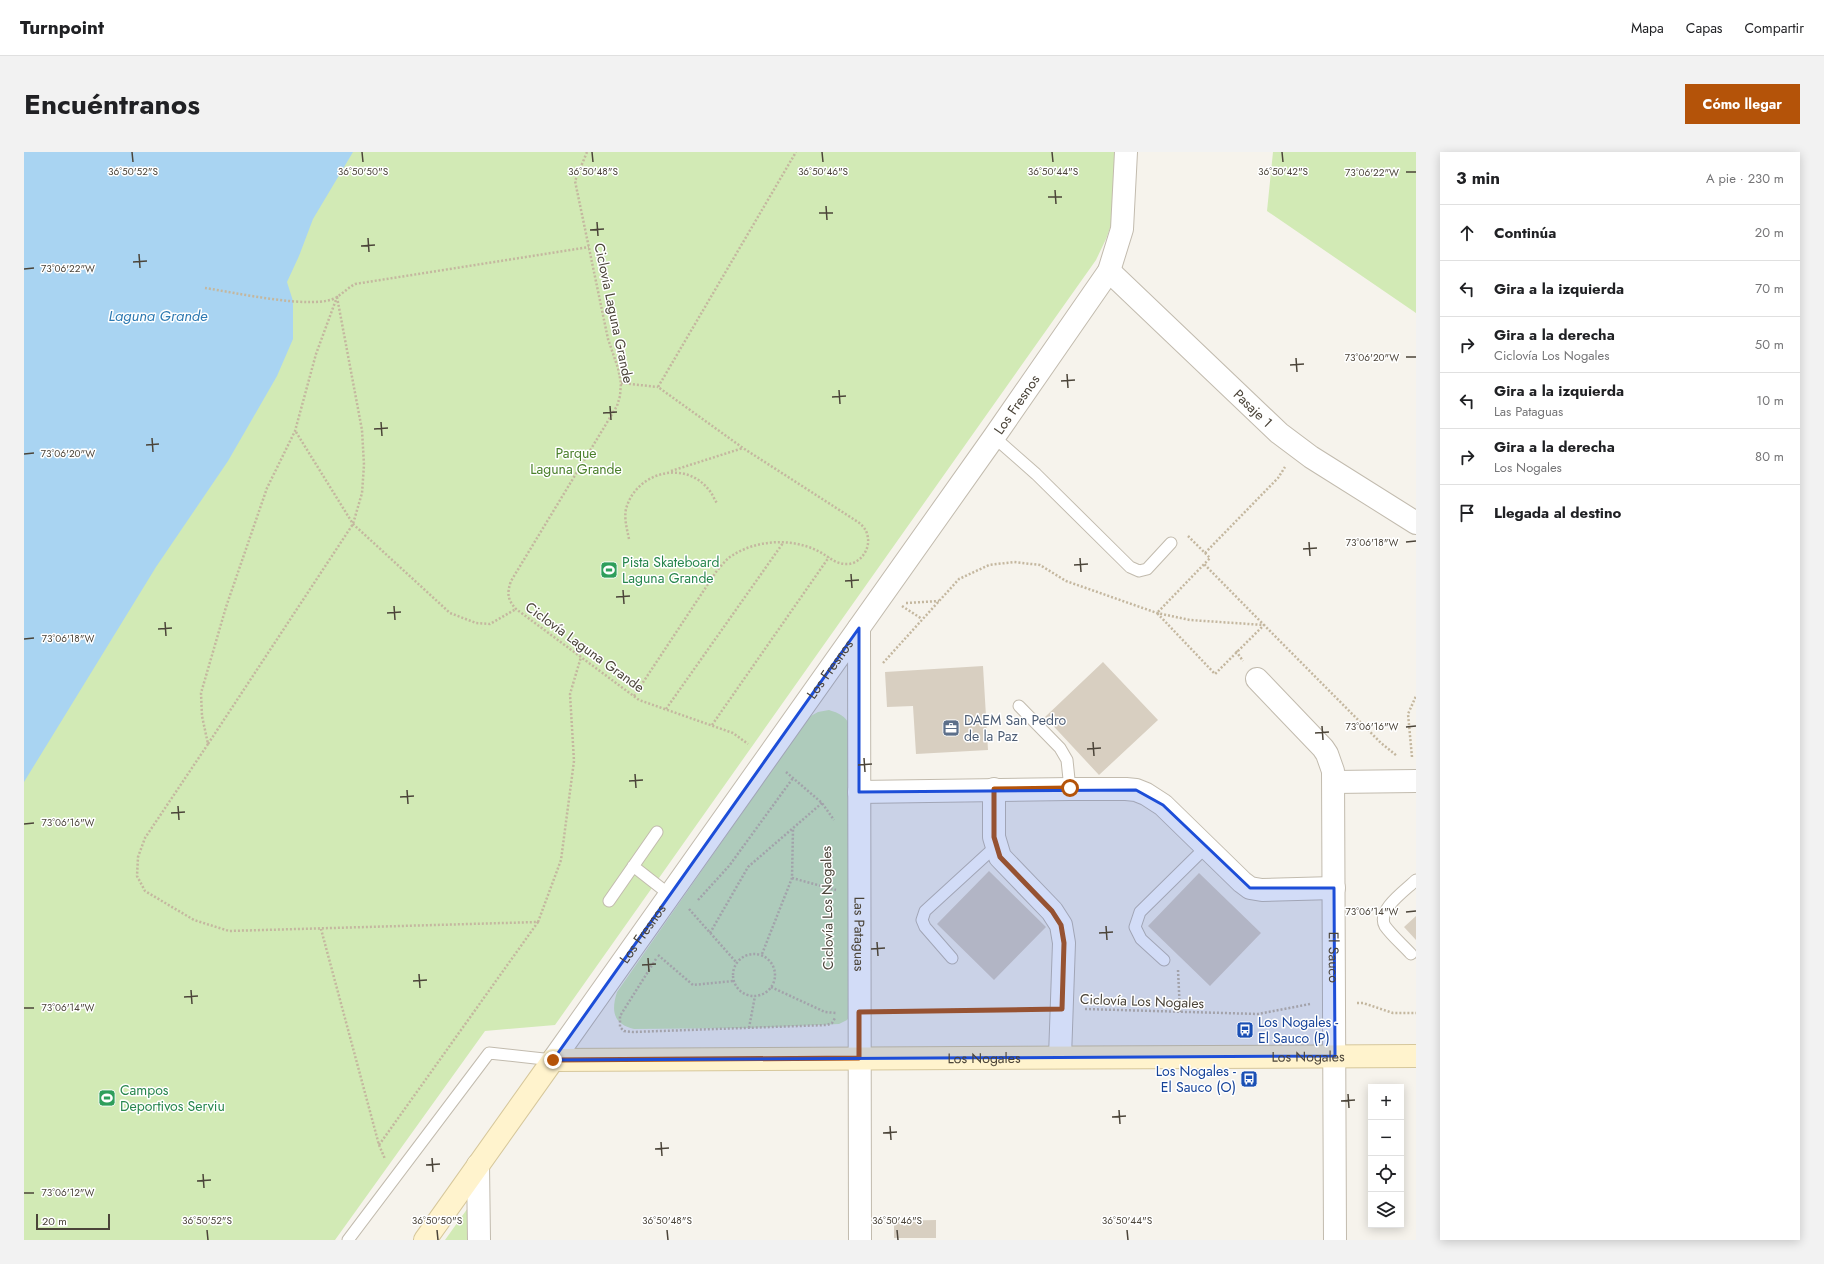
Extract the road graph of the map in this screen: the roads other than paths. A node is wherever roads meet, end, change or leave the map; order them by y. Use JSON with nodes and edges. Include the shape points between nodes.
{"nodes":[{"id":1,"x":1126,"y":152,"type":"edge"},
{"id":2,"x":1109,"y":271,"type":"junction"},
{"id":3,"x":994,"y":437,"type":"junction"},
{"id":4,"x":1416,"y":523,"type":"edge"},
{"id":5,"x":1171,"y":543,"type":"road end"},
{"id":6,"x":859,"y":628,"type":"junction"},
{"id":7,"x":1257,"y":679,"type":"dead end"},
{"id":8,"x":1019,"y":706,"type":"dead end"},
{"id":9,"x":1414,"y":775,"type":"edge"},
{"id":10,"x":1334,"y":782,"type":"junction"},
{"id":11,"x":1070,"y":788,"type":"junction"},
{"id":12,"x":994,"y":789,"type":"junction"},
{"id":13,"x":859,"y":792,"type":"junction"},
{"id":14,"x":657,"y":832,"type":"dead end"},
{"id":15,"x":996,"y":846,"type":"junction"},
{"id":16,"x":1206,"y":847,"type":"junction"},
{"id":17,"x":633,"y":866,"type":"junction"},
{"id":18,"x":1416,"y":880,"type":"edge"},
{"id":19,"x":1334,"y":888,"type":"junction"},
{"id":20,"x":670,"y":895,"type":"junction"},
{"id":21,"x":609,"y":901,"type":"dead end"},
{"id":22,"x":1411,"y":954,"type":"dead end"},
{"id":23,"x":952,"y":958,"type":"dead end"},
{"id":24,"x":1164,"y":960,"type":"road end"},
{"id":25,"x":1335,"y":1056,"type":"junction"},
{"id":26,"x":1416,"y":1056,"type":"edge"},
{"id":27,"x":1060,"y":1057,"type":"junction"},
{"id":28,"x":859,"y":1058,"type":"junction"},
{"id":29,"x":553,"y":1060,"type":"junction"},
{"id":30,"x":478,"y":1165,"type":"junction"},
{"id":31,"x":348,"y":1240,"type":"edge"},
{"id":32,"x":425,"y":1240,"type":"edge"},
{"id":33,"x":479,"y":1240,"type":"edge"},
{"id":34,"x":860,"y":1240,"type":"edge"},
{"id":35,"x":1335,"y":1240,"type":"edge"}],
"edges":[{"from":1,"to":2,"type":"street","name":"Los Fresnos","via":[[1122,229]]},
{"from":2,"to":3,"type":"street","name":"Los Fresnos"},
{"from":2,"to":4,"type":"street","name":"Pasaje 1","via":[[1279,433]]},
{"from":3,"to":5,"type":"lane","via":[[1036,474],[1130,567],[1139,572],[1148,568]]},
{"from":3,"to":6,"type":"street","name":"Los Fresnos"},
{"from":6,"to":13,"type":"street","name":"Las Pataguas"},
{"from":6,"to":20,"type":"street","name":"Los Fresnos"},
{"from":7,"to":10,"type":"street","name":"El Sauco","via":[[1323,748],[1330,762]]},
{"from":8,"to":11,"type":"lane","via":[[1060,748],[1067,760]]},
{"from":9,"to":10,"type":"street"},
{"from":10,"to":19,"type":"street","name":"El Sauco"},
{"from":11,"to":12,"type":"street"},
{"from":11,"to":16,"type":"street","via":[[1126,789],[1146,794],[1163,805]]},
{"from":12,"to":13,"type":"street"},
{"from":12,"to":15,"type":"street"},
{"from":13,"to":28,"type":"street","name":"Las Pataguas"},
{"from":14,"to":17,"type":"lane"},
{"from":15,"to":23,"type":"lane","via":[[925,911],[922,920],[925,927]]},
{"from":15,"to":27,"type":"street","via":[[1000,857],[1052,911],[1061,925],[1064,943]]},
{"from":16,"to":19,"type":"street","via":[[1250,888]]},
{"from":16,"to":24,"type":"lane","via":[[1140,912],[1135,927],[1141,939]]},
{"from":17,"to":20,"type":"lane"},
{"from":17,"to":21,"type":"lane"},
{"from":18,"to":22,"type":"lane","via":[[1386,908],[1383,916],[1385,925]]},
{"from":19,"to":25,"type":"street","name":"El Sauco"},
{"from":20,"to":29,"type":"street","name":"Los Fresnos"},
{"from":25,"to":26,"type":"street","name":"Los Nogales"},
{"from":25,"to":27,"type":"street","name":"Los Nogales"},
{"from":25,"to":35,"type":"street","name":"El Sauco"},
{"from":27,"to":28,"type":"street","name":"Los Nogales"},
{"from":28,"to":29,"type":"street","name":"Los Nogales"},
{"from":28,"to":34,"type":"street","name":"Las Pataguas"},
{"from":29,"to":30,"type":"street","name":"Los Fresnos"},
{"from":29,"to":31,"type":"lane","via":[[489,1053]]},
{"from":30,"to":32,"type":"street","name":"Los Fresnos"},
{"from":30,"to":33,"type":"street"}]}
